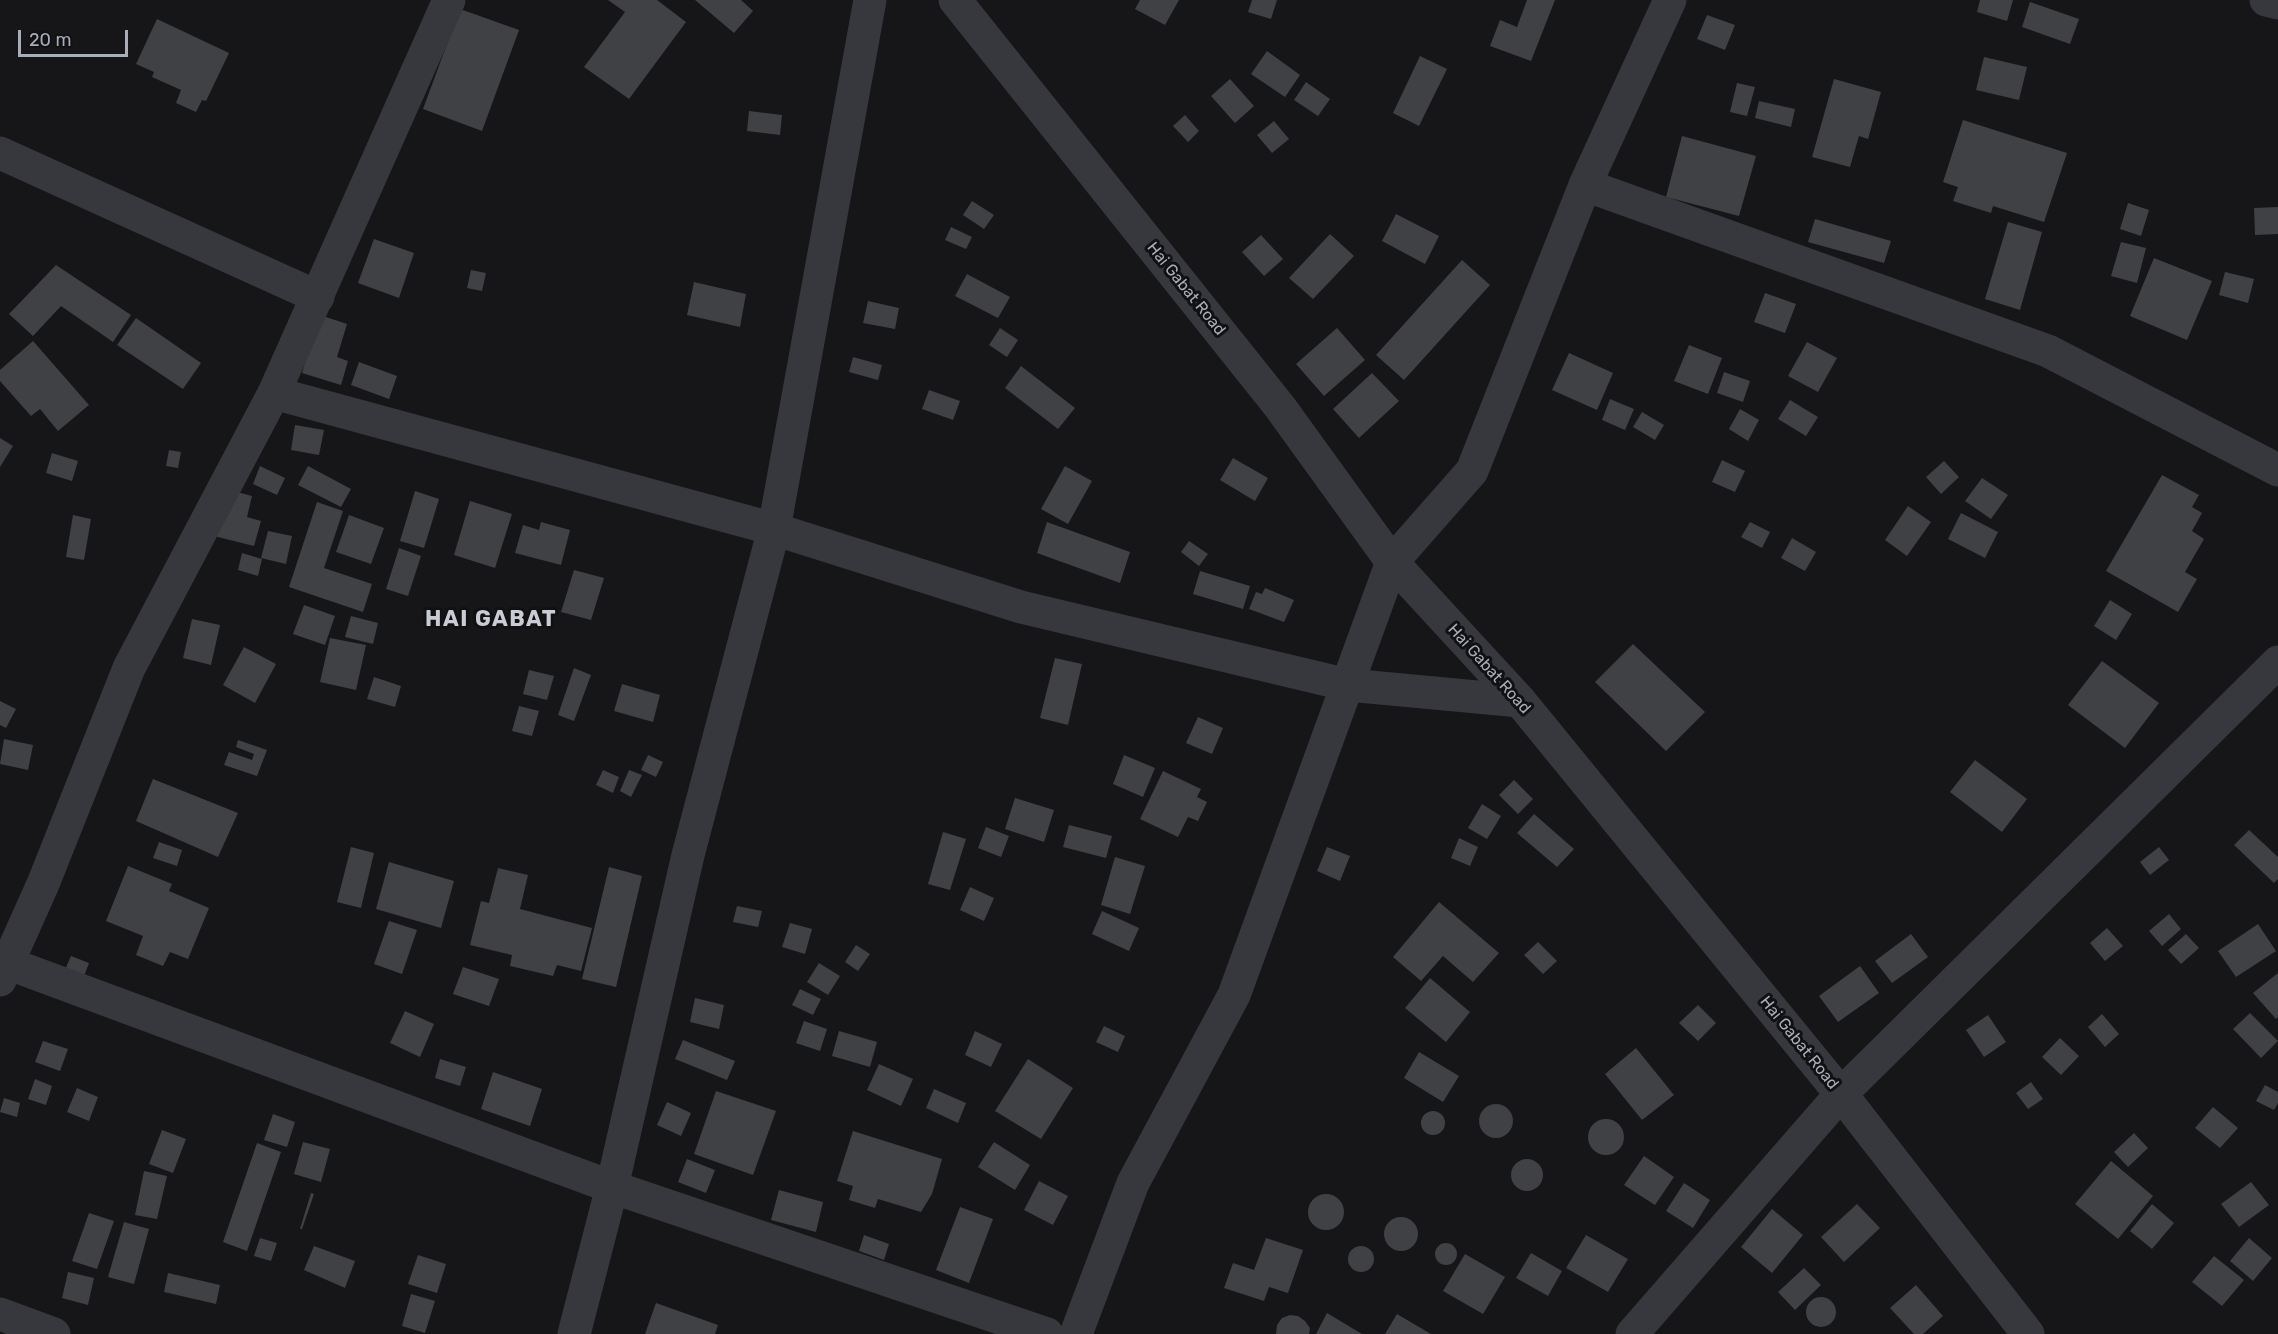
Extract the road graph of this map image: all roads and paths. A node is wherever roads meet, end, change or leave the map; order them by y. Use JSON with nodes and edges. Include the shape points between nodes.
{"nodes":[{"id":1,"x":449,"y":0,"type":"edge"},
{"id":2,"x":870,"y":0,"type":"edge"},
{"id":3,"x":955,"y":0,"type":"edge"},
{"id":4,"x":1671,"y":0,"type":"edge"},
{"id":5,"x":2265,"y":0,"type":"edge"},
{"id":6,"x":2278,"y":3,"type":"edge"},
{"id":7,"x":0,"y":153,"type":"edge"},
{"id":8,"x":1586,"y":185,"type":"junction"},
{"id":9,"x":318,"y":297,"type":"junction"},
{"id":10,"x":274,"y":393,"type":"junction"},
{"id":11,"x":2278,"y":471,"type":"edge"},
{"id":12,"x":774,"y":529,"type":"junction"},
{"id":13,"x":1392,"y":562,"type":"junction"},
{"id":14,"x":2278,"y":662,"type":"edge"},
{"id":15,"x":1348,"y":685,"type":"junction"},
{"id":16,"x":1520,"y":701,"type":"junction"},
{"id":17,"x":4,"y":971,"type":"edge"},
{"id":18,"x":1841,"y":1094,"type":"junction"},
{"id":19,"x":612,"y":1187,"type":"junction"},
{"id":20,"x":0,"y":1314,"type":"edge"},
{"id":21,"x":54,"y":1334,"type":"edge"},
{"id":22,"x":574,"y":1334,"type":"edge"},
{"id":23,"x":1047,"y":1334,"type":"edge"},
{"id":24,"x":1076,"y":1334,"type":"edge"},
{"id":25,"x":1632,"y":1334,"type":"edge"},
{"id":26,"x":2028,"y":1334,"type":"edge"}],
"edges":[{"from":1,"to":9,"type":"street"},
{"from":2,"to":12,"type":"street"},
{"from":3,"to":13,"type":"street","name":"Hai Gabat Road","via":[[1280,407]]},
{"from":4,"to":8,"type":"street"},
{"from":5,"to":6,"type":"street"},
{"from":7,"to":9,"type":"street"},
{"from":8,"to":11,"type":"street","via":[[2048,351]]},
{"from":8,"to":13,"type":"street","via":[[1472,471]]},
{"from":9,"to":10,"type":"street"},
{"from":10,"to":12,"type":"street"},
{"from":10,"to":17,"type":"street","via":[[129,668]]},
{"from":12,"to":15,"type":"street","via":[[1021,607]]},
{"from":12,"to":19,"type":"street","via":[[688,855]]},
{"from":13,"to":15,"type":"street"},
{"from":13,"to":16,"type":"street","name":"Hai Gabat Road"},
{"from":14,"to":18,"type":"street"},
{"from":15,"to":16,"type":"street"},
{"from":15,"to":24,"type":"street","via":[[1234,995],[1133,1183]]},
{"from":16,"to":18,"type":"street","name":"Hai Gabat Road"},
{"from":17,"to":19,"type":"street"},
{"from":18,"to":25,"type":"street"},
{"from":18,"to":26,"type":"street","name":"Hai Gabat Road"},
{"from":19,"to":22,"type":"street"},
{"from":19,"to":23,"type":"street"},
{"from":20,"to":21,"type":"street"}]}
